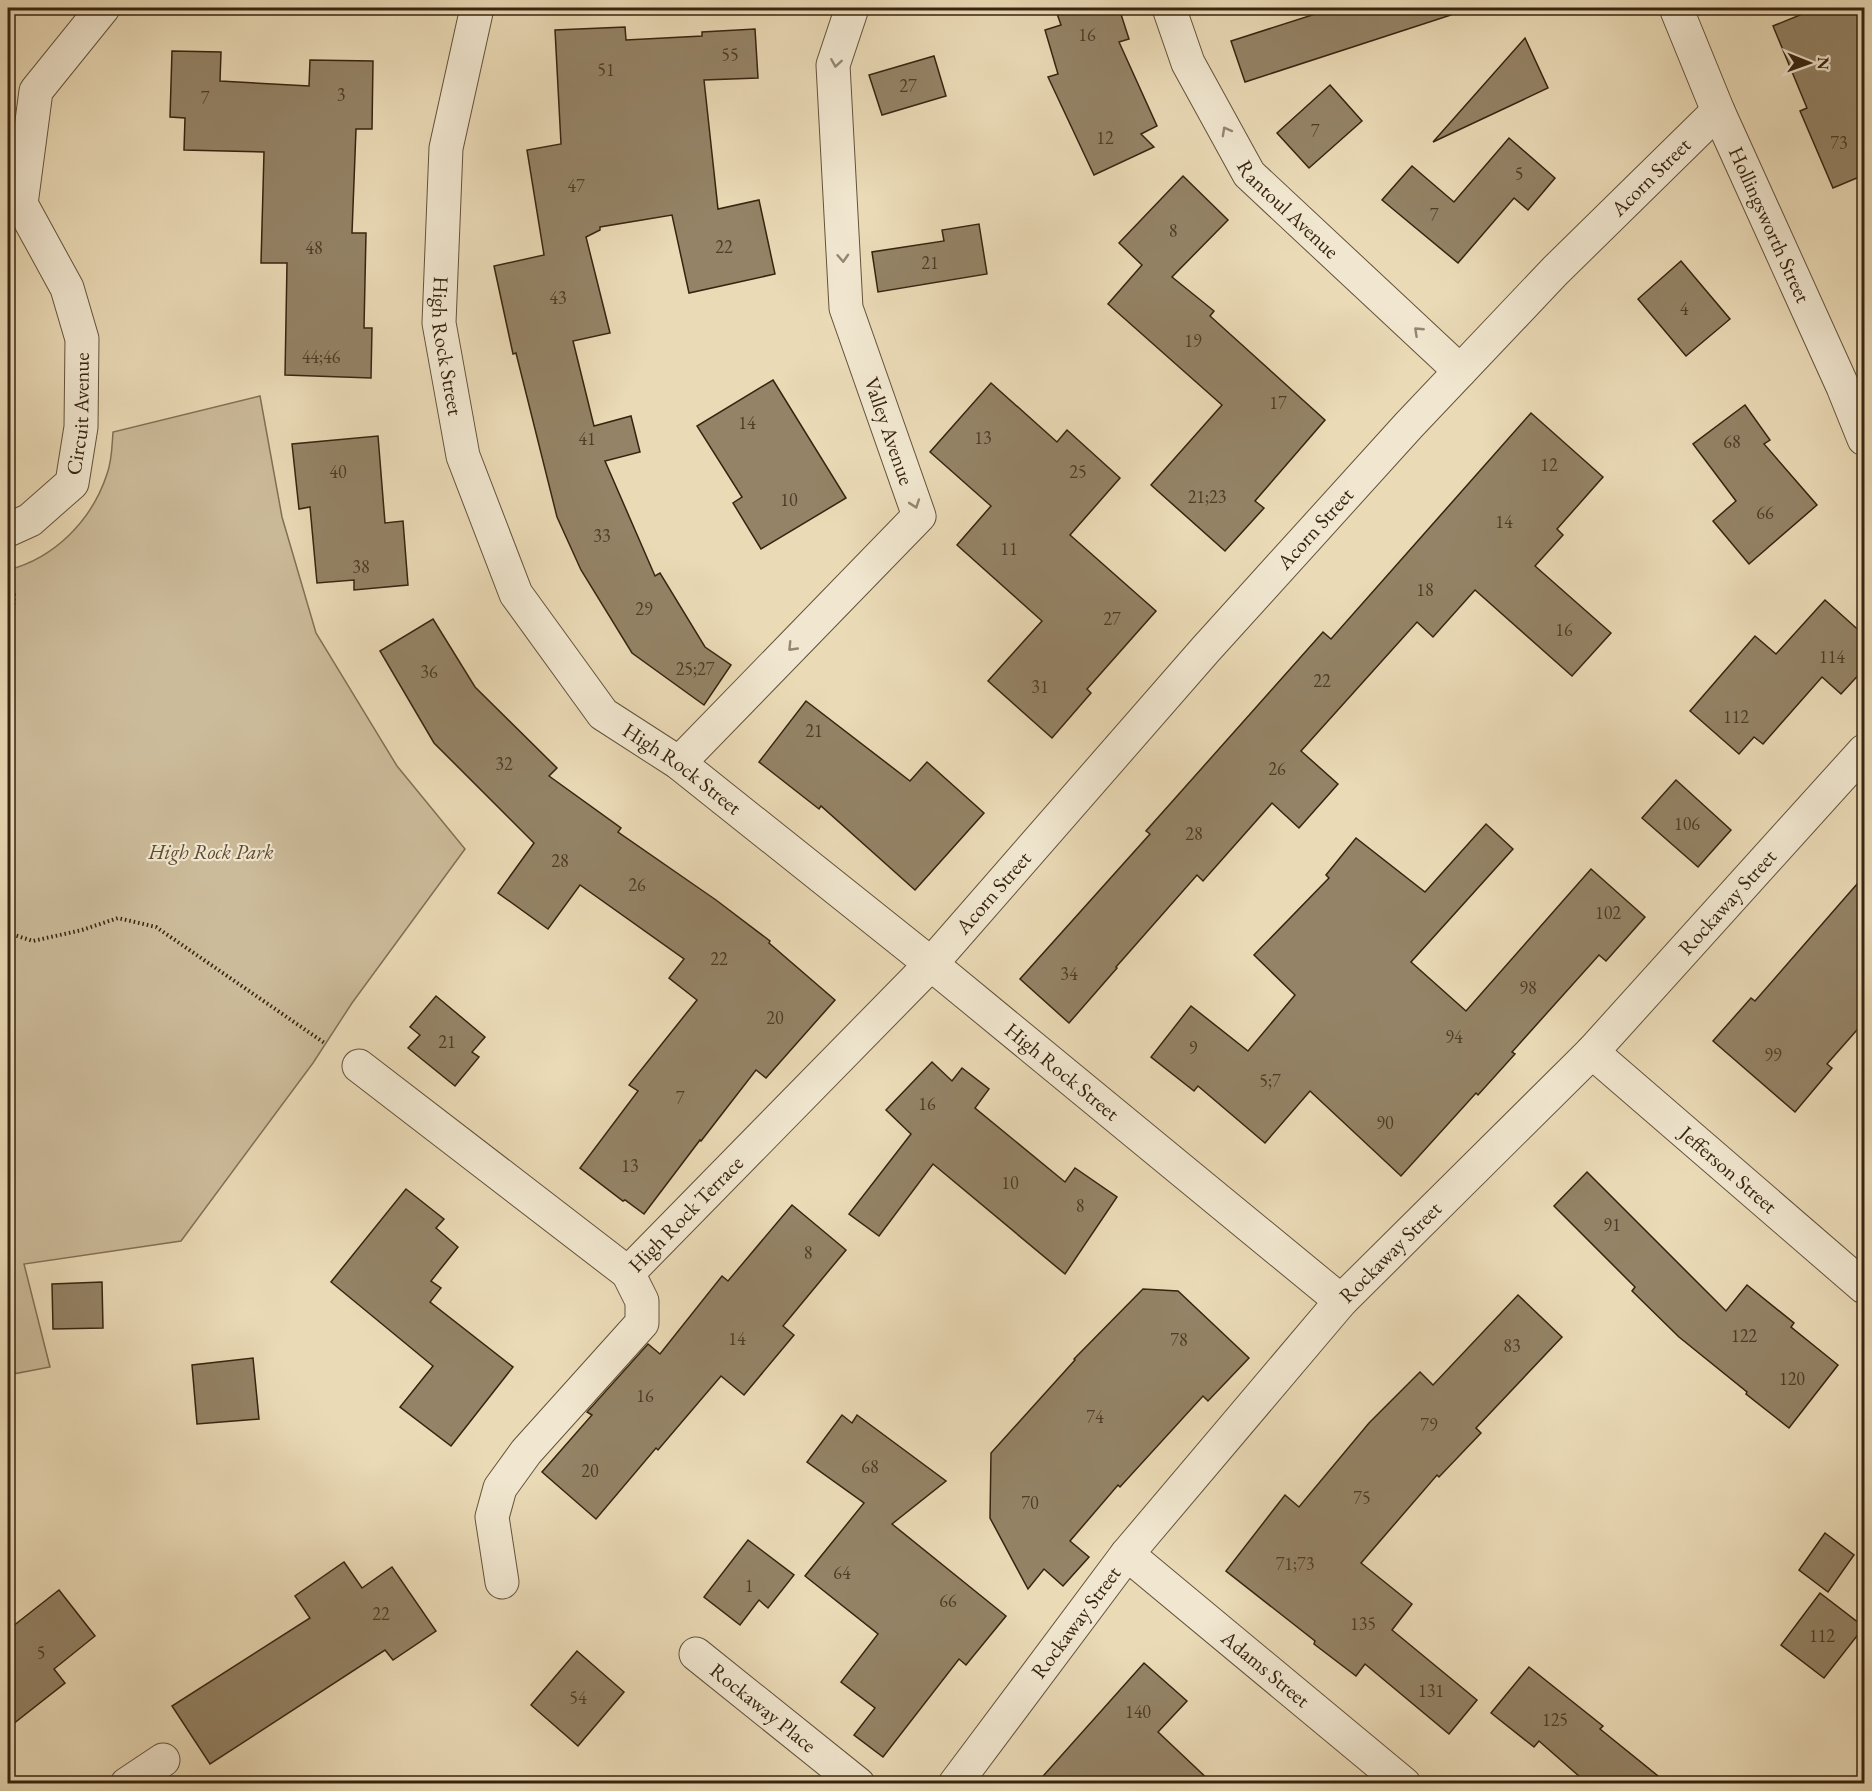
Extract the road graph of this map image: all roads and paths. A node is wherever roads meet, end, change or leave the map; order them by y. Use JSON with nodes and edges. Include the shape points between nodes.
{"nodes":[{"id":1,"x":103,"y":8,"type":"edge"},
{"id":2,"x":477,"y":8,"type":"edge"},
{"id":3,"x":852,"y":8,"type":"edge"},
{"id":4,"x":1169,"y":8,"type":"edge"},
{"id":5,"x":1676,"y":8,"type":"edge"},
{"id":6,"x":1718,"y":111,"type":"junction"},
{"id":7,"x":14,"y":209,"type":"edge"},
{"id":8,"x":1461,"y":371,"type":"junction"},
{"id":9,"x":1864,"y":438,"type":"edge"},
{"id":10,"x":8,"y":530,"type":"edge"},
{"id":11,"x":8,"y":577,"type":"edge"},
{"id":12,"x":8,"y":659,"type":"edge"},
{"id":13,"x":1864,"y":751,"type":"edge"},
{"id":14,"x":679,"y":763,"type":"junction"},
{"id":15,"x":8,"y":933,"type":"edge"},
{"id":16,"x":931,"y":964,"type":"junction"},
{"id":17,"x":1592,"y":1052,"type":"junction"},
{"id":18,"x":359,"y":1066,"type":"joint"},
{"id":19,"x":628,"y":1273,"type":"junction"},
{"id":20,"x":1864,"y":1287,"type":"edge"},
{"id":21,"x":1341,"y":1301,"type":"junction"},
{"id":22,"x":1127,"y":1554,"type":"junction"},
{"id":23,"x":502,"y":1582,"type":"dead end"},
{"id":24,"x":696,"y":1654,"type":"dead end"},
{"id":25,"x":163,"y":1760,"type":"dead end"},
{"id":26,"x":127,"y":1784,"type":"edge"},
{"id":27,"x":858,"y":1784,"type":"edge"},
{"id":28,"x":955,"y":1784,"type":"edge"},
{"id":29,"x":1404,"y":1784,"type":"edge"}],
"edges":[{"from":1,"to":7,"type":"street","name":"Circuit Avenue","via":[[36,91]]},
{"from":2,"to":14,"type":"street","name":"High Rock Street","via":[[446,148],[439,323],[463,456],[516,594],[603,714]]},
{"from":3,"to":14,"type":"street","name":"Valley Avenue","one_way":true,"via":[[833,65],[846,308],[919,516]]},
{"from":8,"to":4,"type":"street","name":"Rantoul Avenue","one_way":true,"via":[[1249,174],[1188,63]]},
{"from":5,"to":6,"type":"street","name":"Hollingsworth Street"},
{"from":6,"to":8,"type":"street","name":"Acorn Street"},
{"from":6,"to":9,"type":"street","name":"Hollingsworth Street"},
{"from":7,"to":10,"type":"street","name":"Circuit Avenue","via":[[67,288],[82,339],[81,427],[72,483],[30,520]]},
{"from":8,"to":16,"type":"street","name":"Acorn Street","via":[[1206,649]]},
{"from":11,"to":12,"type":"path","via":[[14,595]]},
{"from":13,"to":17,"type":"street","name":"Rockaway Street"},
{"from":14,"to":16,"type":"street","name":"High Rock Street"},
{"from":15,"to":18,"type":"path","via":[[33,941],[118,918],[156,927]]},
{"from":16,"to":19,"type":"street","name":"High Rock Terrace"},
{"from":16,"to":21,"type":"street","name":"High Rock Street"},
{"from":17,"to":20,"type":"street","name":"Jefferson Street"},
{"from":17,"to":21,"type":"street","name":"Rockaway Street"},
{"from":18,"to":19,"type":"street","name":"High Rock Terrace"},
{"from":19,"to":23,"type":"street","via":[[642,1301],[642,1323],[526,1452],[500,1488],[492,1517]]},
{"from":21,"to":22,"type":"street","name":"Rockaway Street"},
{"from":22,"to":28,"type":"street","name":"Rockaway Street"},
{"from":22,"to":29,"type":"street","name":"Adams Street"},
{"from":24,"to":27,"type":"street","name":"Rockaway Place"},
{"from":25,"to":26,"type":"street"}]}
